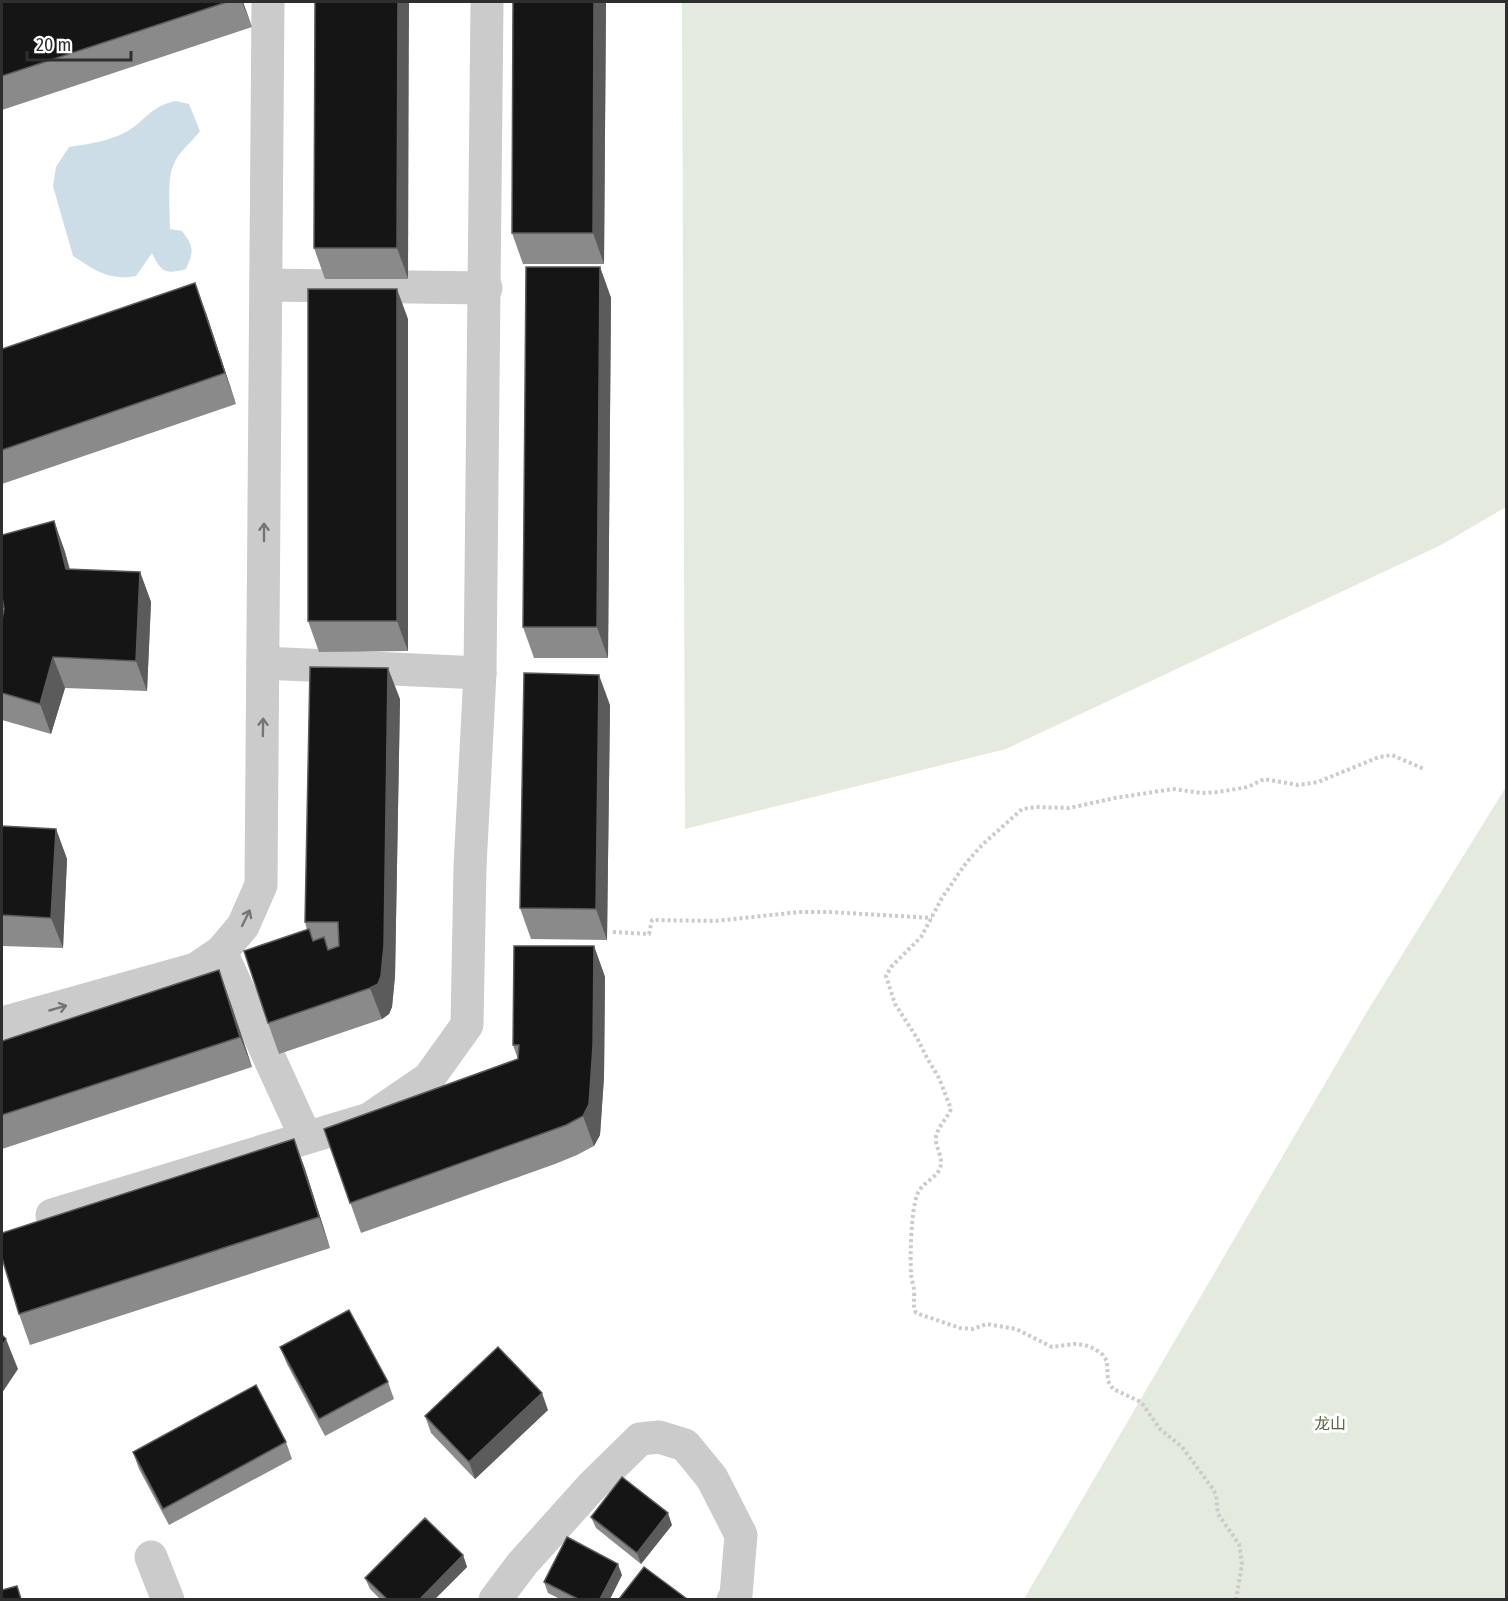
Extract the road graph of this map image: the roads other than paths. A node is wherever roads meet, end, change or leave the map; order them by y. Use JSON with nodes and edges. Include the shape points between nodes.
{"nodes":[{"id":1,"x":268,"y":2,"type":"edge"},
{"id":2,"x":487,"y":2,"type":"edge"},
{"id":3,"x":266,"y":285,"type":"junction"},
{"id":4,"x":486,"y":288,"type":"junction"},
{"id":5,"x":263,"y":663,"type":"junction"},
{"id":6,"x":480,"y":673,"type":"junction"},
{"id":7,"x":220,"y":952,"type":"junction"},
{"id":8,"x":2,"y":1023,"type":"edge"},
{"id":9,"x":306,"y":1138,"type":"junction"},
{"id":10,"x":52,"y":1215,"type":"edge"},
{"id":11,"x":151,"y":1557,"type":"dead end"},
{"id":12,"x":168,"y":1599,"type":"edge"},
{"id":13,"x":495,"y":1599,"type":"edge"},
{"id":14,"x":733,"y":1599,"type":"edge"}],
"edges":[{"from":1,"to":3,"type":"street"},
{"from":2,"to":4,"type":"street"},
{"from":3,"to":4,"type":"street"},
{"from":5,"to":3,"type":"street","one_way":true},
{"from":4,"to":6,"type":"street"},
{"from":5,"to":6,"type":"street"},
{"from":7,"to":5,"type":"street","one_way":true,"via":[[243,926],[261,885]]},
{"from":6,"to":9,"type":"street","via":[[467,1025],[429,1078],[369,1119]]},
{"from":8,"to":7,"type":"street","one_way":true,"via":[[196,969]]},
{"from":7,"to":9,"type":"street"},
{"from":9,"to":10,"type":"street"},
{"from":11,"to":12,"type":"street"},
{"from":13,"to":14,"type":"street","via":[[592,1486],[640,1439],[659,1437],[685,1445],[712,1478],[741,1535]]}]}
